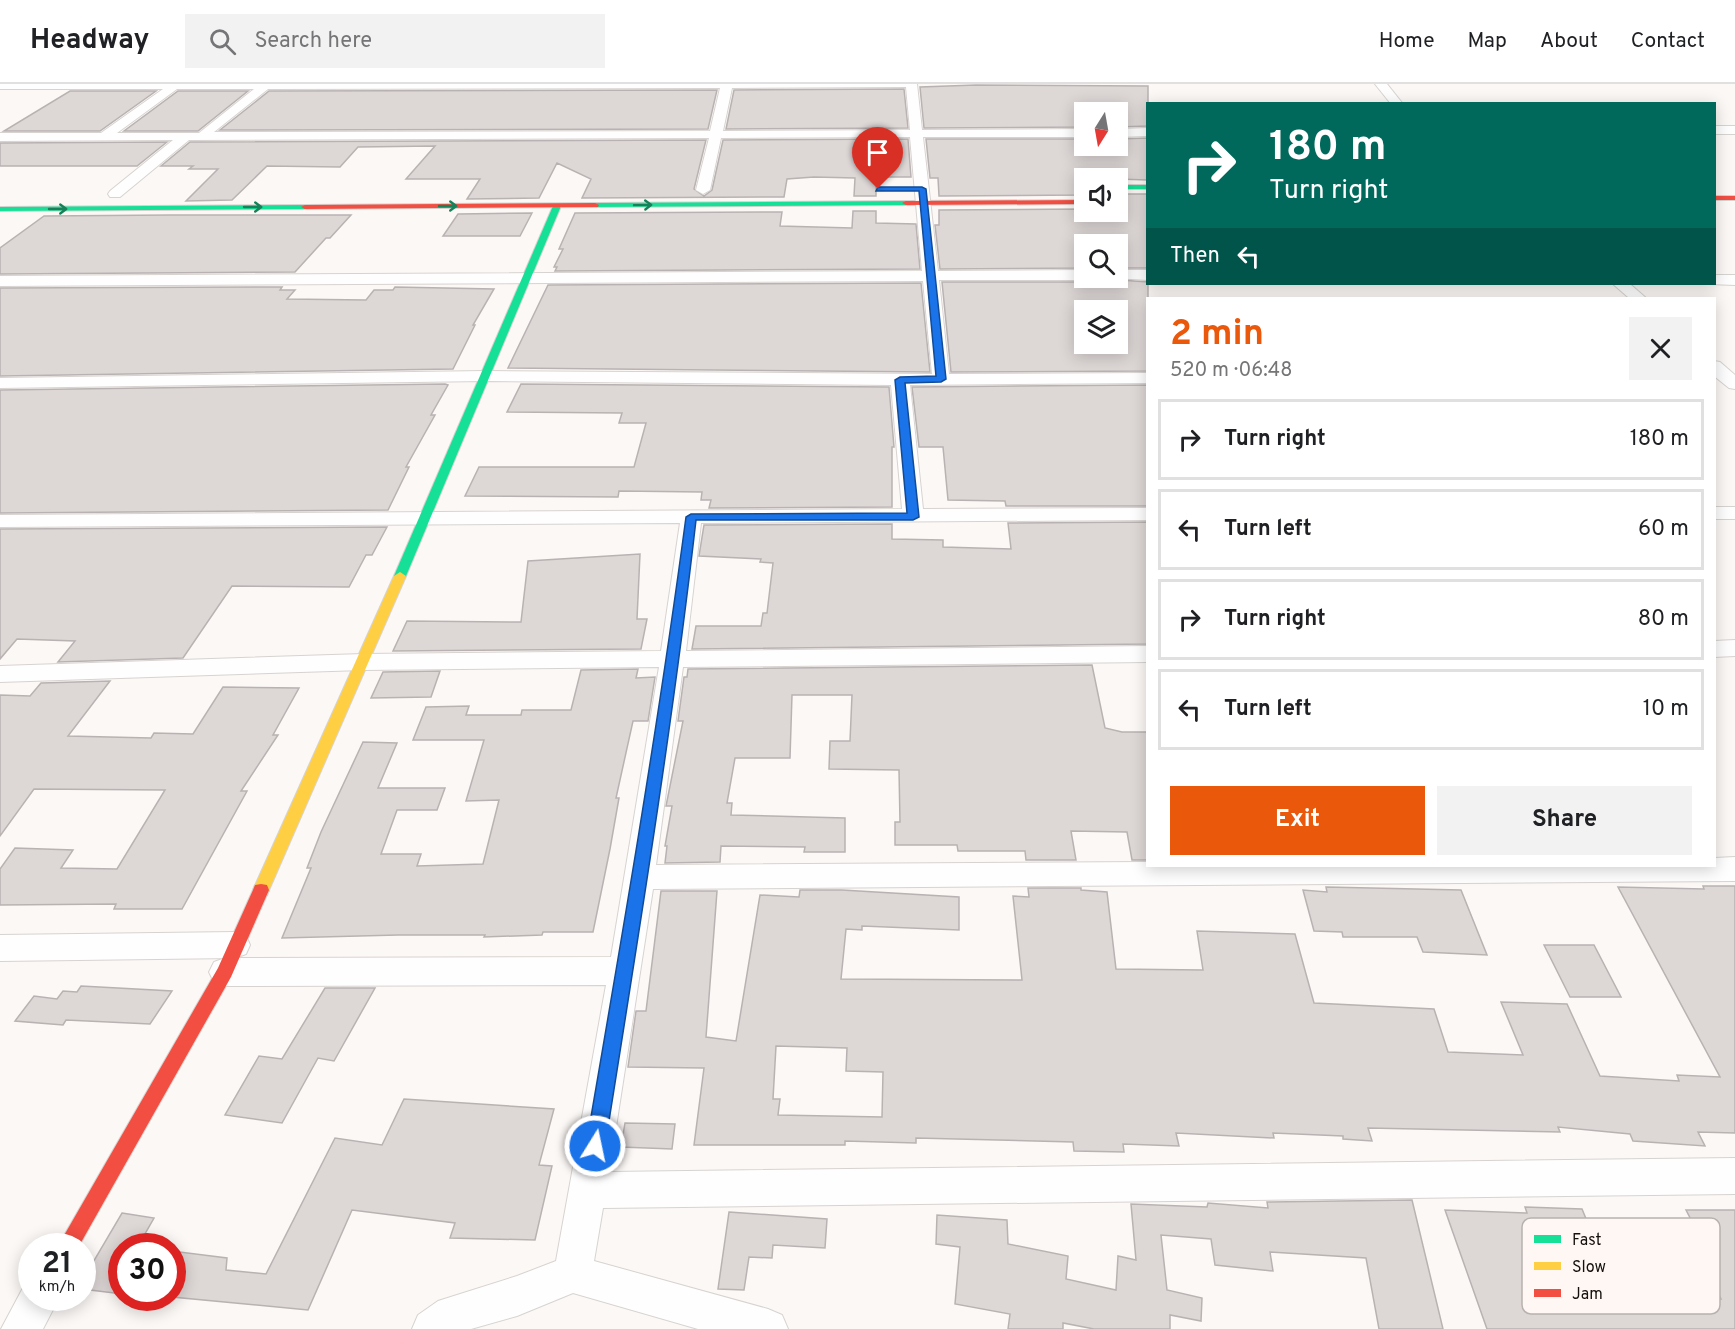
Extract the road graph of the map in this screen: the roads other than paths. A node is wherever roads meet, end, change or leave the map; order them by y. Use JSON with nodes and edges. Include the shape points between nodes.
{"nodes":[{"id":1,"x":727,"y":84,"type":"edge"},
{"id":2,"x":904,"y":84,"type":"edge"},
{"id":3,"x":911,"y":84,"type":"edge"},
{"id":4,"x":1381,"y":84,"type":"edge"},
{"id":5,"x":176,"y":85,"type":"edge"},
{"id":6,"x":266,"y":85,"type":"edge"},
{"id":7,"x":0,"y":86,"type":"edge"},
{"id":8,"x":1396,"y":102,"type":"edge"},
{"id":9,"x":1716,"y":130,"type":"edge"},
{"id":10,"x":1735,"y":130,"type":"edge"},
{"id":11,"x":1128,"y":132,"type":"edge"},
{"id":12,"x":1146,"y":132,"type":"edge"},
{"id":13,"x":1074,"y":133,"type":"edge"},
{"id":14,"x":714,"y":134,"type":"junction"},
{"id":15,"x":916,"y":134,"type":"junction"},
{"id":16,"x":186,"y":136,"type":"junction"},
{"id":17,"x":202,"y":136,"type":"junction"},
{"id":18,"x":0,"y":137,"type":"edge"},
{"id":19,"x":103,"y":137,"type":"junction"},
{"id":20,"x":1128,"y":187,"type":"edge"},
{"id":21,"x":1146,"y":187,"type":"edge"},
{"id":22,"x":842,"y":189,"type":"dead end"},
{"id":23,"x":969,"y":189,"type":"dead end"},
{"id":24,"x":703,"y":190,"type":"dead end"},
{"id":25,"x":586,"y":191,"type":"dead end"},
{"id":26,"x":387,"y":192,"type":"dead end"},
{"id":27,"x":110,"y":194,"type":"joint"},
{"id":28,"x":139,"y":194,"type":"dead end"},
{"id":29,"x":923,"y":195,"type":"junction"},
{"id":30,"x":1716,"y":198,"type":"edge"},
{"id":31,"x":1735,"y":198,"type":"edge"},
{"id":32,"x":1074,"y":202,"type":"edge"},
{"id":33,"x":557,"y":206,"type":"junction"},
{"id":34,"x":0,"y":209,"type":"edge"},
{"id":35,"x":1074,"y":275,"type":"edge"},
{"id":36,"x":1128,"y":275,"type":"edge"},
{"id":37,"x":1146,"y":275,"type":"edge"},
{"id":38,"x":932,"y":276,"type":"junction"},
{"id":39,"x":525,"y":278,"type":"junction"},
{"id":40,"x":1716,"y":280,"type":"edge"},
{"id":41,"x":1735,"y":280,"type":"edge"},
{"id":42,"x":0,"y":281,"type":"edge"},
{"id":43,"x":1622,"y":285,"type":"edge"},
{"id":44,"x":1637,"y":297,"type":"edge"},
{"id":45,"x":485,"y":376,"type":"junction"},
{"id":46,"x":1146,"y":378,"type":"edge"},
{"id":47,"x":941,"y":379,"type":"junction"},
{"id":48,"x":900,"y":380,"type":"junction"},
{"id":49,"x":0,"y":383,"type":"edge"},
{"id":50,"x":1716,"y":513,"type":"edge"},
{"id":51,"x":1735,"y":513,"type":"edge"},
{"id":52,"x":1146,"y":514,"type":"edge"},
{"id":53,"x":691,"y":517,"type":"junction"},
{"id":54,"x":913,"y":517,"type":"junction"},
{"id":55,"x":426,"y":518,"type":"junction"},
{"id":56,"x":0,"y":520,"type":"edge"},
{"id":57,"x":1716,"y":648,"type":"edge"},
{"id":58,"x":1735,"y":648,"type":"edge"},
{"id":59,"x":1146,"y":654,"type":"edge"},
{"id":60,"x":674,"y":658,"type":"junction"},
{"id":61,"x":363,"y":663,"type":"junction"},
{"id":62,"x":0,"y":674,"type":"edge"},
{"id":63,"x":1735,"y":869,"type":"edge"},
{"id":64,"x":640,"y":876,"type":"junction"},
{"id":65,"x":0,"y":948,"type":"edge"},
{"id":66,"x":230,"y":958,"type":"junction"},
{"id":67,"x":625,"y":971,"type":"junction"},
{"id":68,"x":1735,"y":1176,"type":"edge"},
{"id":69,"x":588,"y":1190,"type":"junction"},
{"id":70,"x":75,"y":1233,"type":"edge"},
{"id":71,"x":573,"y":1274,"type":"junction"},
{"id":72,"x":31,"y":1311,"type":"edge"},
{"id":73,"x":21,"y":1329,"type":"edge"},
{"id":74,"x":432,"y":1329,"type":"edge"},
{"id":75,"x":768,"y":1329,"type":"edge"}],
"edges":[{"from":1,"to":2,"type":"street"},
{"from":1,"to":6,"type":"street"},
{"from":1,"to":14,"type":"street"},
{"from":3,"to":15,"type":"street"},
{"from":4,"to":8,"type":"street"},
{"from":5,"to":6,"type":"street"},
{"from":5,"to":7,"type":"street"},
{"from":5,"to":19,"type":"street"},
{"from":6,"to":17,"type":"street"},
{"from":9,"to":10,"type":"street"},
{"from":11,"to":12,"type":"street"},
{"from":13,"to":15,"type":"street"},
{"from":14,"to":15,"type":"street"},
{"from":14,"to":17,"type":"street"},
{"from":14,"to":24,"type":"street"},
{"from":15,"to":29,"type":"street"},
{"from":16,"to":17,"type":"street"},
{"from":16,"to":19,"type":"street"},
{"from":16,"to":27,"type":"street"},
{"from":18,"to":19,"type":"street"},
{"from":20,"to":21,"type":"main road"},
{"from":22,"to":29,"type":"main road"},
{"from":23,"to":29,"type":"main road"},
{"from":25,"to":26,"type":"main road"},
{"from":27,"to":28,"type":"main road"},
{"from":29,"to":32,"type":"main road"},
{"from":33,"to":29,"type":"main road","one_way":true},
{"from":29,"to":38,"type":"street"},
{"from":30,"to":31,"type":"main road"},
{"from":34,"to":33,"type":"main road","one_way":true},
{"from":33,"to":39,"type":"main road"},
{"from":35,"to":38,"type":"street"},
{"from":36,"to":37,"type":"street"},
{"from":38,"to":39,"type":"street"},
{"from":38,"to":47,"type":"street"},
{"from":39,"to":42,"type":"street"},
{"from":39,"to":45,"type":"main road"},
{"from":40,"to":41,"type":"street"},
{"from":43,"to":44,"type":"street"},
{"from":45,"to":48,"type":"street"},
{"from":45,"to":49,"type":"street"},
{"from":45,"to":55,"type":"main road"},
{"from":46,"to":47,"type":"street"},
{"from":47,"to":48,"type":"street"},
{"from":48,"to":54,"type":"street"},
{"from":50,"to":51,"type":"street"},
{"from":52,"to":54,"type":"street"},
{"from":53,"to":54,"type":"street"},
{"from":53,"to":55,"type":"street"},
{"from":53,"to":60,"type":"street"},
{"from":55,"to":56,"type":"street"},
{"from":55,"to":61,"type":"main road"},
{"from":57,"to":58,"type":"street"},
{"from":59,"to":60,"type":"street"},
{"from":60,"to":61,"type":"street"},
{"from":60,"to":64,"type":"street"},
{"from":61,"to":62,"type":"street"},
{"from":61,"to":66,"type":"main road"},
{"from":63,"to":64,"type":"street"},
{"from":64,"to":67,"type":"street"},
{"from":65,"to":66,"type":"street"},
{"from":66,"to":67,"type":"street"},
{"from":66,"to":70,"type":"main road"},
{"from":67,"to":69,"type":"street"},
{"from":68,"to":69,"type":"street"},
{"from":69,"to":71,"type":"street"},
{"from":71,"to":74,"type":"street","via":[[452,1315]]},
{"from":71,"to":75,"type":"street"},
{"from":72,"to":73,"type":"street"}]}
